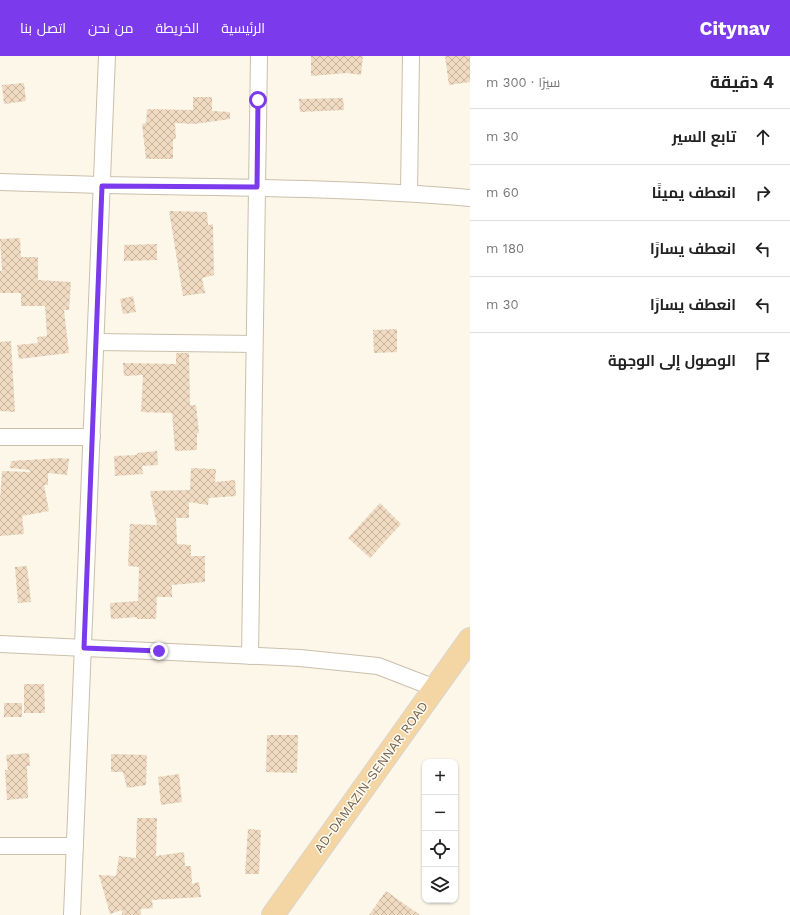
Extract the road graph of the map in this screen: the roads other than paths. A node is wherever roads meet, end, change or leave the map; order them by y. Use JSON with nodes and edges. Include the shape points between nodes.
{"nodes":[{"id":1,"x":107,"y":56,"type":"edge"},
{"id":2,"x":259,"y":56,"type":"edge"},
{"id":3,"x":411,"y":56,"type":"edge"},
{"id":4,"x":0,"y":182,"type":"edge"},
{"id":5,"x":102,"y":186,"type":"junction"},
{"id":6,"x":257,"y":187,"type":"junction"},
{"id":7,"x":409,"y":193,"type":"junction"},
{"id":8,"x":470,"y":198,"type":"edge"},
{"id":9,"x":96,"y":342,"type":"junction"},
{"id":10,"x":254,"y":344,"type":"junction"},
{"id":11,"x":0,"y":437,"type":"edge"},
{"id":12,"x":92,"y":437,"type":"junction"},
{"id":13,"x":470,"y":639,"type":"edge"},
{"id":14,"x":0,"y":644,"type":"edge"},
{"id":15,"x":84,"y":648,"type":"junction"},
{"id":16,"x":250,"y":656,"type":"junction"},
{"id":17,"x":435,"y":688,"type":"junction"},
{"id":18,"x":0,"y":846,"type":"edge"},
{"id":19,"x":75,"y":846,"type":"junction"},
{"id":20,"x":72,"y":915,"type":"edge"},
{"id":21,"x":273,"y":915,"type":"edge"}],
"edges":[{"from":1,"to":5,"type":"street"},
{"from":2,"to":6,"type":"street"},
{"from":3,"to":7,"type":"street"},
{"from":4,"to":5,"type":"street"},
{"from":5,"to":6,"type":"street"},
{"from":5,"to":9,"type":"street"},
{"from":6,"to":7,"type":"street"},
{"from":6,"to":10,"type":"street"},
{"from":7,"to":8,"type":"street"},
{"from":9,"to":10,"type":"street"},
{"from":9,"to":12,"type":"street"},
{"from":10,"to":16,"type":"street"},
{"from":11,"to":12,"type":"street"},
{"from":12,"to":15,"type":"street"},
{"from":13,"to":17,"type":"highway","name":"AD-DAMAZIN-SENNAR ROAD"},
{"from":14,"to":15,"type":"street"},
{"from":15,"to":16,"type":"street"},
{"from":15,"to":19,"type":"street"},
{"from":16,"to":17,"type":"street","via":[[378,666]]},
{"from":17,"to":21,"type":"highway","name":"AD-DAMAZIN-SENNAR ROAD"},
{"from":18,"to":19,"type":"street"},
{"from":19,"to":20,"type":"street"}]}
